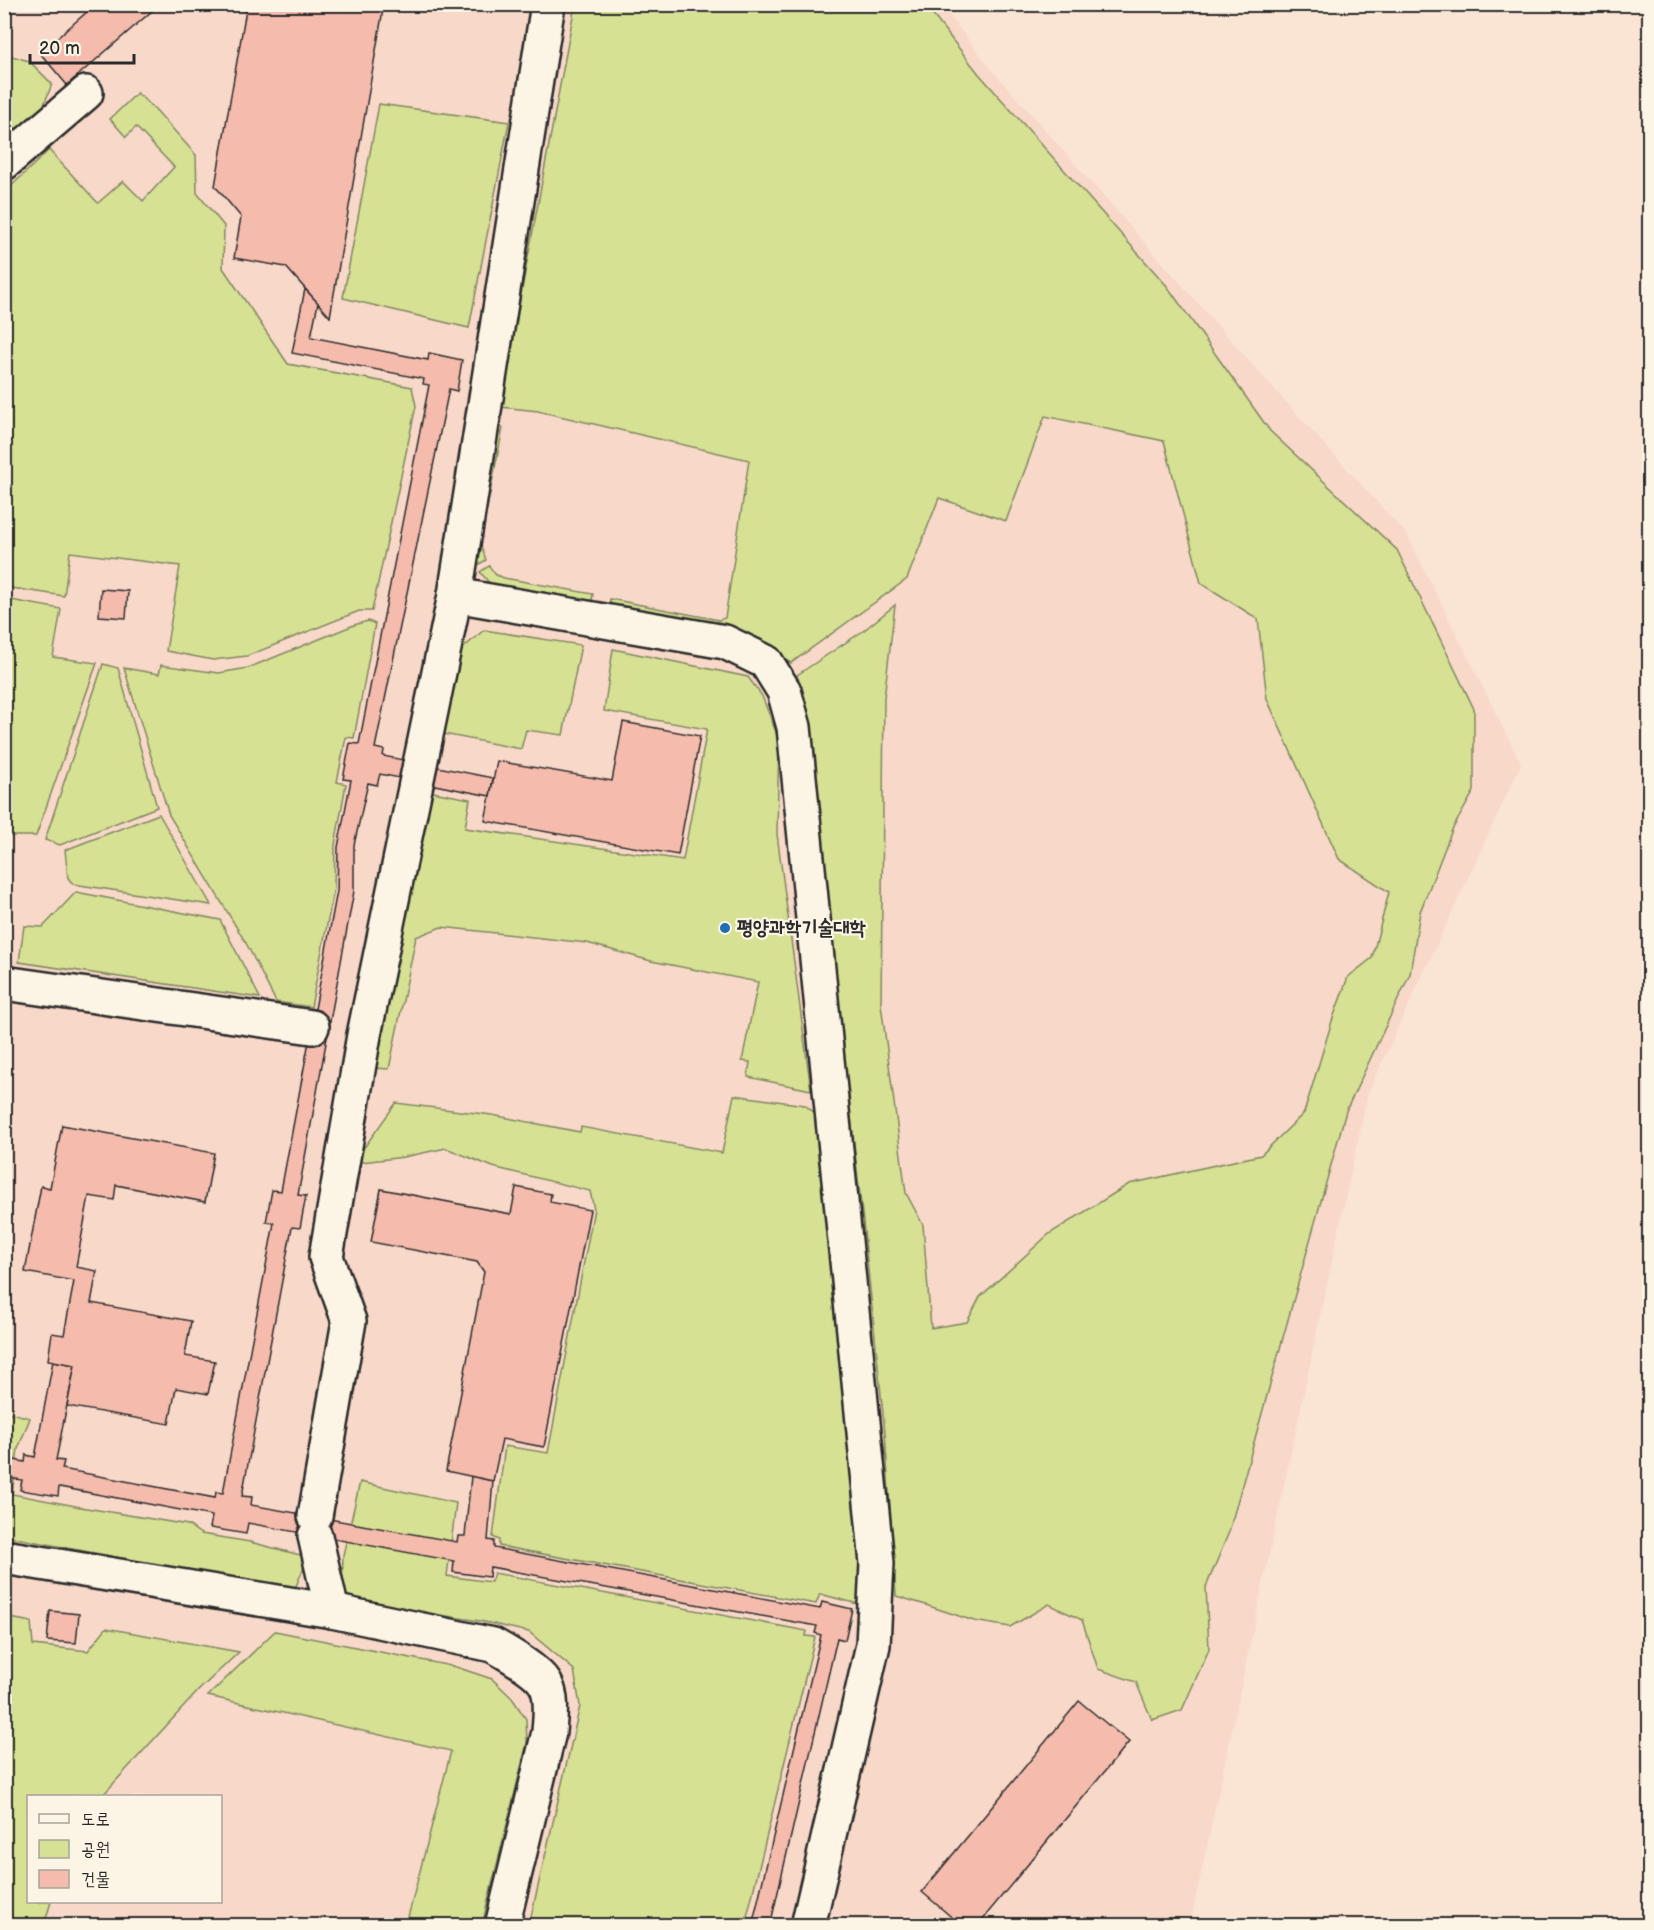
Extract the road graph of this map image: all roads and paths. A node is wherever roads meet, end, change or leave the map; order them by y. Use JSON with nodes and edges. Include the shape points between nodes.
{"nodes":[{"id":1,"x":548,"y":4,"type":"edge"},
{"id":2,"x":86,"y":93,"type":"dead end"},
{"id":3,"x":4,"y":163,"type":"edge"},
{"id":4,"x":455,"y":595,"type":"junction"},
{"id":5,"x":4,"y":983,"type":"edge"},
{"id":6,"x":364,"y":1035,"type":"junction"},
{"id":7,"x":4,"y":1557,"type":"edge"},
{"id":8,"x":332,"y":1611,"type":"junction"},
{"id":9,"x":502,"y":1926,"type":"edge"},
{"id":10,"x":808,"y":1926,"type":"edge"}],
"edges":[{"from":1,"to":4,"type":"lane"},
{"from":2,"to":3,"type":"lane"},
{"from":4,"to":6,"type":"lane"},
{"from":4,"to":10,"type":"lane","via":[[725,642],[766,662],[784,691],[794,727],[877,1563],[873,1645]]},
{"from":5,"to":6,"type":"lane"},
{"from":6,"to":8,"type":"lane","via":[[326,1257],[349,1321],[315,1526]]},
{"from":7,"to":8,"type":"lane"},
{"from":8,"to":9,"type":"lane","via":[[493,1645],[546,1684],[549,1732]]}]}
